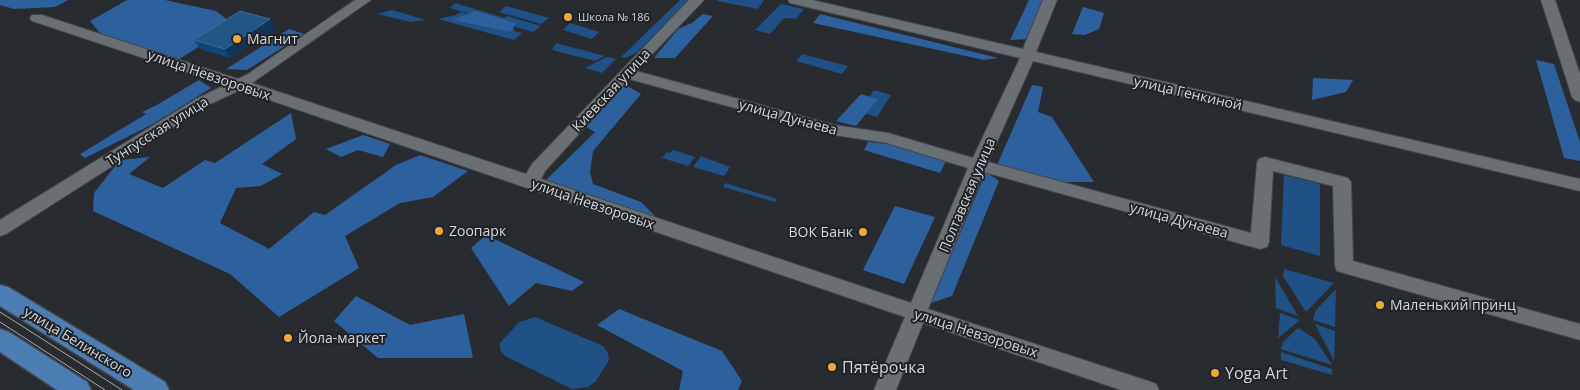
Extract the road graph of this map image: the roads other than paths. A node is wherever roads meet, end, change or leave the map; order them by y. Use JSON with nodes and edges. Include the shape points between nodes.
{"nodes":[{"id":1,"x":364,"y":0,"type":"edge"},
{"id":2,"x":697,"y":0,"type":"edge"},
{"id":3,"x":795,"y":0,"type":"edge"},
{"id":4,"x":1050,"y":0,"type":"edge"},
{"id":5,"x":1548,"y":0,"type":"edge"},
{"id":6,"x":37,"y":18,"type":"dead end"},
{"id":7,"x":1028,"y":55,"type":"junction"},
{"id":8,"x":626,"y":73,"type":"junction"},
{"id":9,"x":238,"y":84,"type":"junction"},
{"id":10,"x":1580,"y":97,"type":"edge"},
{"id":11,"x":978,"y":165,"type":"junction"},
{"id":12,"x":530,"y":183,"type":"junction"},
{"id":13,"x":1580,"y":185,"type":"edge"},
{"id":14,"x":0,"y":229,"type":"edge"},
{"id":15,"x":0,"y":294,"type":"edge"},
{"id":16,"x":917,"y":314,"type":"junction"},
{"id":17,"x":1580,"y":332,"type":"edge"},
{"id":18,"x":0,"y":339,"type":"edge"},
{"id":19,"x":78,"y":390,"type":"edge"},
{"id":20,"x":156,"y":390,"type":"edge"},
{"id":21,"x":885,"y":390,"type":"edge"},
{"id":22,"x":1148,"y":390,"type":"edge"}],
"edges":[{"from":1,"to":9,"type":"street","name":"Тунгусская улица"},
{"from":2,"to":8,"type":"street","name":"Киевская улица"},
{"from":3,"to":7,"type":"street","name":"улица Генкиной"},
{"from":4,"to":7,"type":"street","name":"Полтавская улица"},
{"from":5,"to":10,"type":"street"},
{"from":6,"to":9,"type":"street","name":"улица Невзоровых"},
{"from":7,"to":11,"type":"street","name":"Полтавская улица"},
{"from":7,"to":13,"type":"street","name":"улица Генкиной"},
{"from":8,"to":11,"type":"street","name":"улица Дунаева","via":[[834,130],[888,138]]},
{"from":8,"to":12,"type":"street","name":"Киевская улица","via":[[538,168]]},
{"from":9,"to":12,"type":"street","name":"улица Невзоровых"},
{"from":9,"to":14,"type":"street","name":"Тунгусская улица","via":[[202,102]]},
{"from":11,"to":16,"type":"street","name":"Полтавская улица"},
{"from":11,"to":17,"type":"street","name":"улица Дунаева","via":[[1260,242],[1265,163],[1342,182],[1344,266]]},
{"from":12,"to":16,"type":"street","name":"улица Невзоровых"},
{"from":15,"to":20,"type":"main road","name":"улица Белинского"},
{"from":16,"to":21,"type":"street","name":"Полтавская улица"},
{"from":16,"to":22,"type":"street","name":"улица Невзоровых"},
{"from":18,"to":19,"type":"main road"}]}
